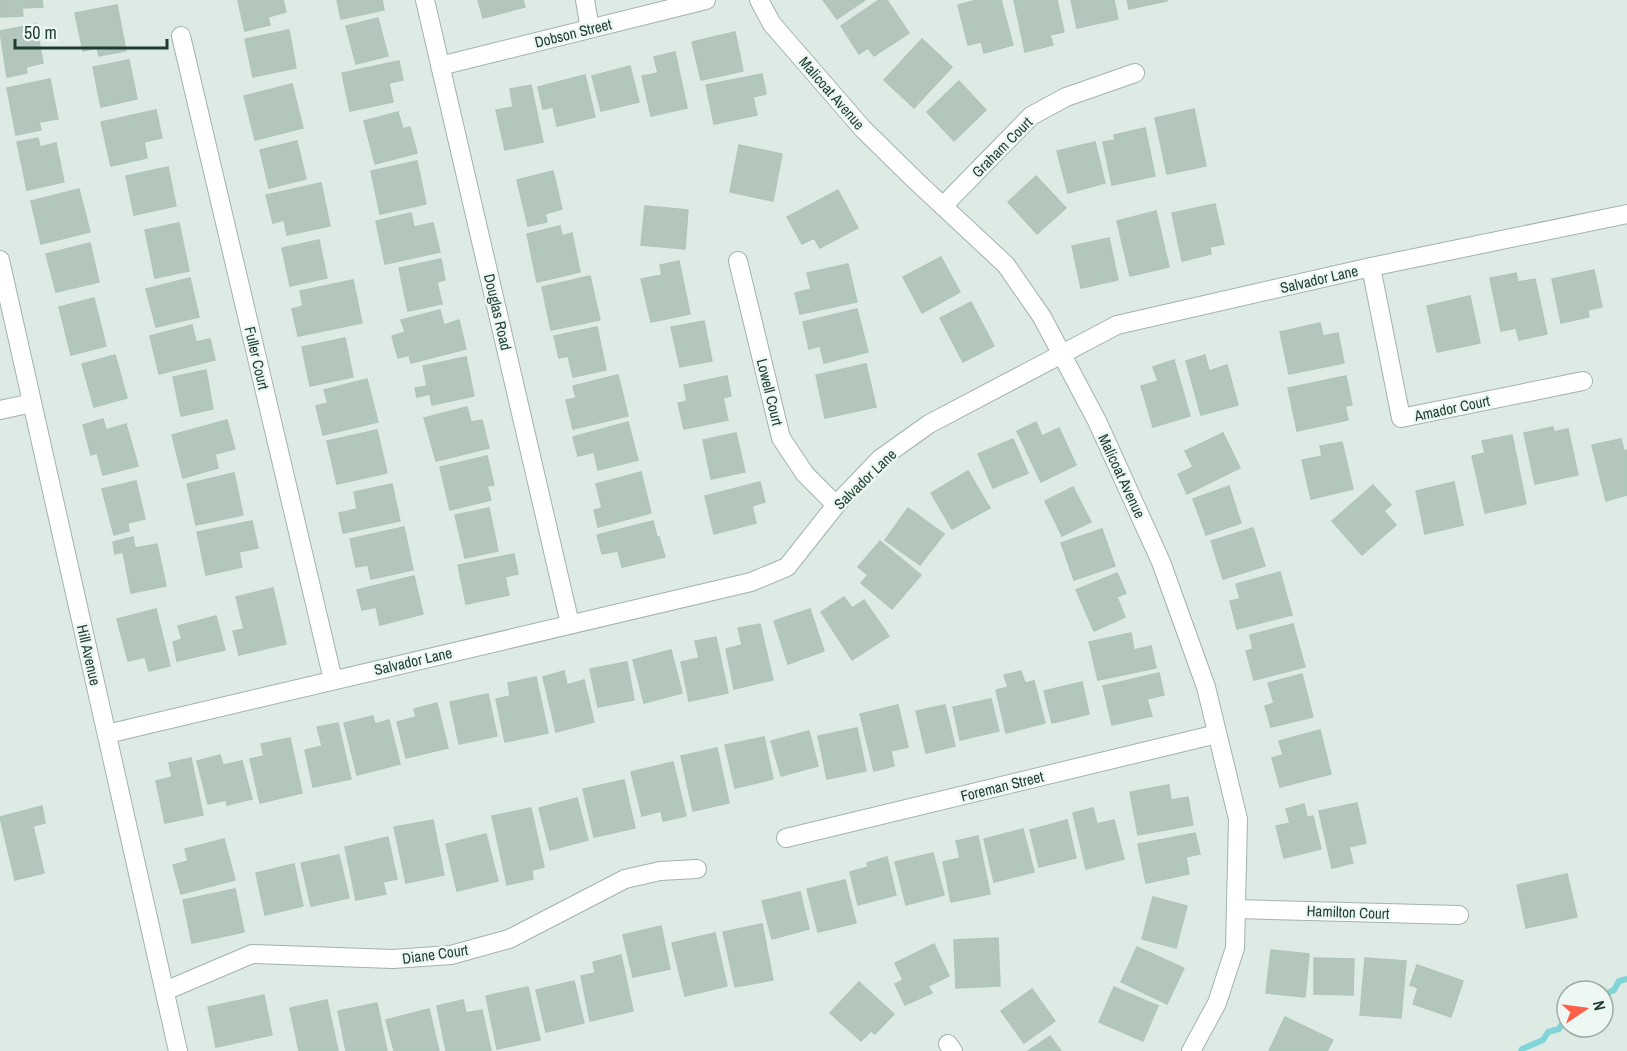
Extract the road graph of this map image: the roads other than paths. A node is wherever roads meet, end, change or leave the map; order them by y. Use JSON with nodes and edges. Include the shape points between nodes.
{"nodes":[{"id":1,"x":425,"y":0,"type":"edge"},
{"id":2,"x":585,"y":0,"type":"edge"},
{"id":3,"x":706,"y":0,"type":"edge"},
{"id":4,"x":759,"y":0,"type":"edge"},
{"id":5,"x":590,"y":29,"type":"junction"},
{"id":6,"x":181,"y":36,"type":"dead end"},
{"id":7,"x":440,"y":66,"type":"junction"},
{"id":8,"x":1135,"y":73,"type":"dead end"},
{"id":9,"x":943,"y":206,"type":"junction"},
{"id":10,"x":1627,"y":214,"type":"edge"},
{"id":11,"x":0,"y":260,"type":"edge"},
{"id":12,"x":738,"y":261,"type":"dead end"},
{"id":13,"x":1371,"y":267,"type":"junction"},
{"id":14,"x":1061,"y":354,"type":"junction"},
{"id":15,"x":1583,"y":381,"type":"dead end"},
{"id":16,"x":32,"y":403,"type":"junction"},
{"id":17,"x":0,"y":410,"type":"edge"},
{"id":18,"x":836,"y":505,"type":"junction"},
{"id":19,"x":570,"y":624,"type":"junction"},
{"id":20,"x":333,"y":680,"type":"junction"},
{"id":21,"x":107,"y":734,"type":"junction"},
{"id":22,"x":1217,"y":734,"type":"junction"},
{"id":23,"x":786,"y":838,"type":"dead end"},
{"id":24,"x":697,"y":869,"type":"dead end"},
{"id":25,"x":1236,"y":909,"type":"junction"},
{"id":26,"x":1459,"y":915,"type":"dead end"},
{"id":27,"x":165,"y":991,"type":"junction"},
{"id":28,"x":178,"y":1051,"type":"edge"},
{"id":29,"x":1191,"y":1051,"type":"edge"}],
"edges":[{"from":1,"to":7,"type":"street","name":"Douglas Road"},
{"from":2,"to":5,"type":"street"},
{"from":3,"to":5,"type":"street","name":"Dobson Street"},
{"from":4,"to":9,"type":"street","name":"Malicoat Avenue","via":[[772,24],[863,129]]},
{"from":5,"to":7,"type":"street","name":"Dobson Street"},
{"from":6,"to":20,"type":"street","name":"Fuller Court"},
{"from":7,"to":19,"type":"street","name":"Douglas Road"},
{"from":8,"to":9,"type":"street","name":"Graham Court","via":[[1066,97],[1031,116]]},
{"from":9,"to":14,"type":"street","name":"Malicoat Avenue","via":[[1006,265],[1042,317]]},
{"from":10,"to":13,"type":"street","name":"Salvador Lane"},
{"from":11,"to":16,"type":"street","name":"Hill Avenue"},
{"from":12,"to":18,"type":"street","name":"Lowell Court","via":[[781,438],[805,474]]},
{"from":13,"to":14,"type":"street","name":"Salvador Lane","via":[[1117,325]]},
{"from":13,"to":15,"type":"street","name":"Amador Court","via":[[1401,418]]},
{"from":14,"to":18,"type":"street","name":"Salvador Lane","via":[[929,424],[880,459]]},
{"from":14,"to":22,"type":"street","name":"Malicoat Avenue","via":[[1161,562],[1206,687]]},
{"from":16,"to":17,"type":"street"},
{"from":16,"to":21,"type":"street","name":"Hill Avenue"},
{"from":18,"to":19,"type":"street","name":"Salvador Lane","via":[[787,567],[751,582]]},
{"from":19,"to":20,"type":"street","name":"Salvador Lane"},
{"from":20,"to":21,"type":"street","name":"Salvador Lane"},
{"from":21,"to":27,"type":"street","name":"Hill Avenue"},
{"from":22,"to":23,"type":"street","name":"Foreman Street"},
{"from":22,"to":25,"type":"street","name":"Malicoat Avenue","via":[[1238,819]]},
{"from":24,"to":27,"type":"street","name":"Diane Court","via":[[660,871],[625,879],[509,939],[451,954],[393,959],[252,954]]},
{"from":25,"to":26,"type":"street","name":"Hamilton Court"},
{"from":25,"to":29,"type":"street","name":"Malicoat Avenue","via":[[1235,948],[1217,1003]]},
{"from":27,"to":28,"type":"street","name":"Hill Avenue"}]}
